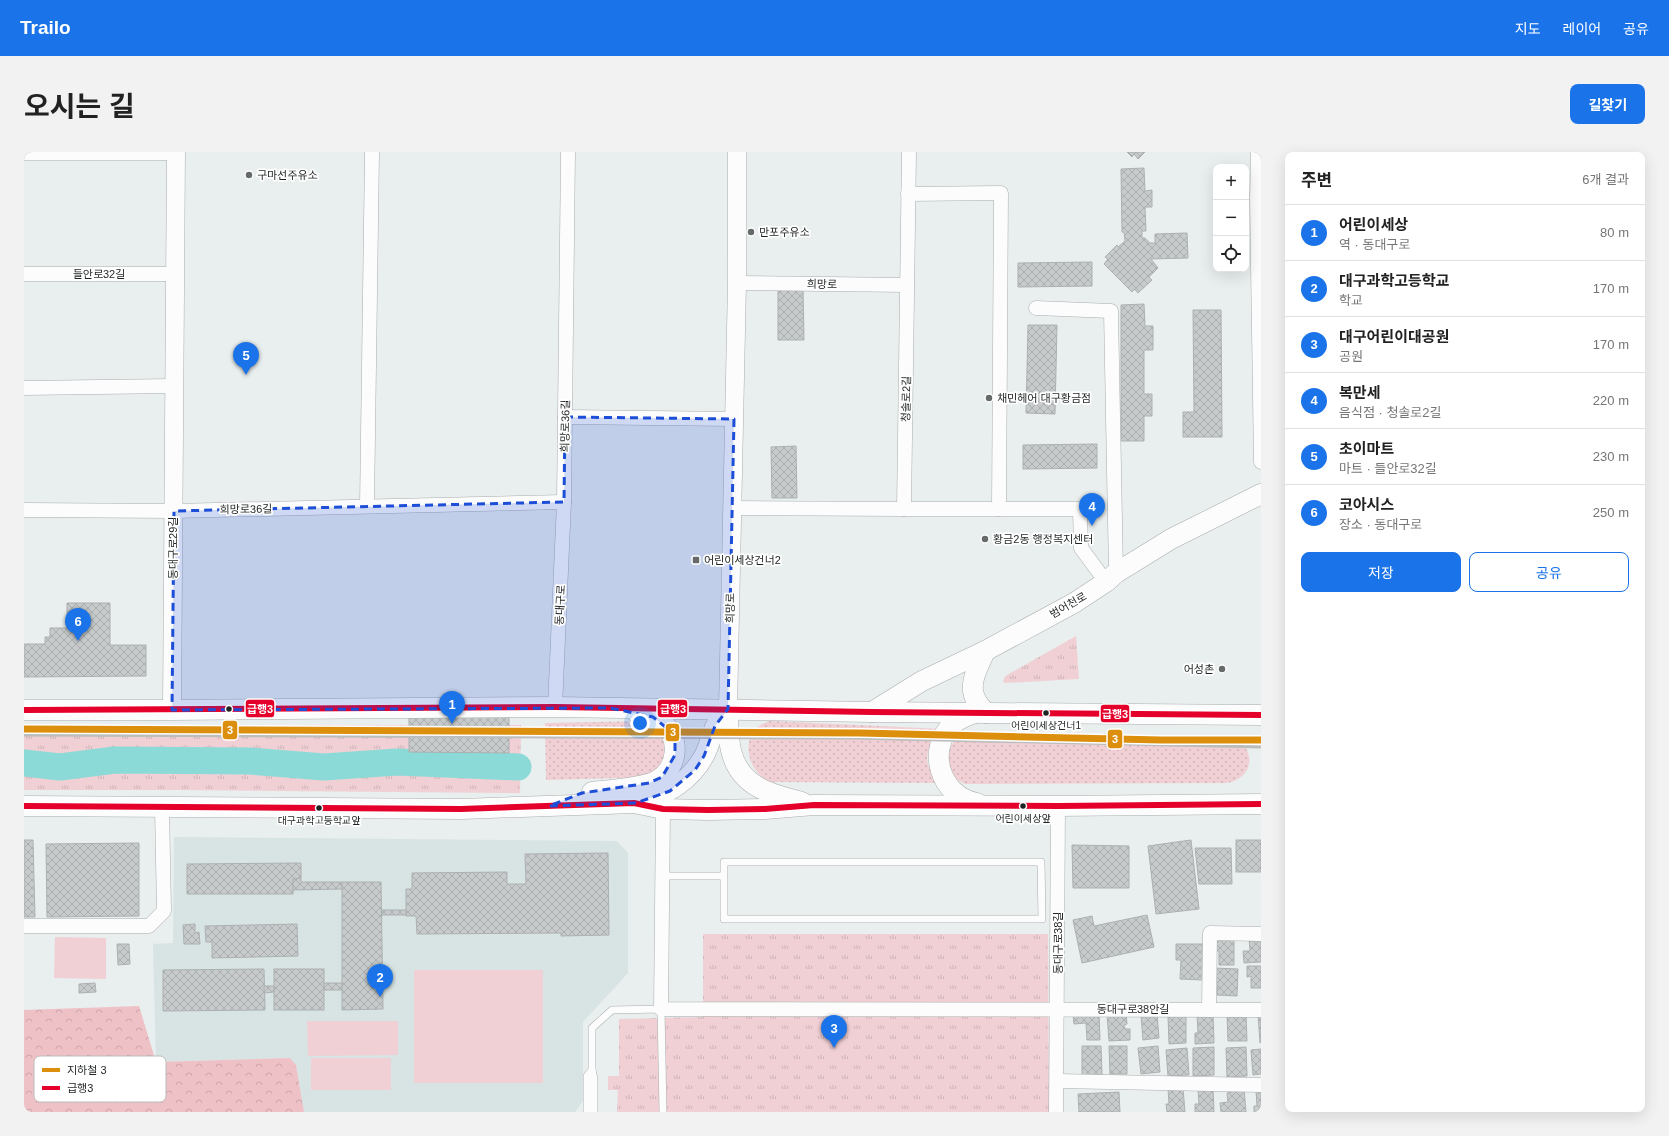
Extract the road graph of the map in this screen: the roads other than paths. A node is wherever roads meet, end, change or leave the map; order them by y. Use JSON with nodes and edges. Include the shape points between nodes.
{"nodes":[{"id":1,"x":176,"y":152,"type":"edge"},
{"id":2,"x":372,"y":152,"type":"edge"},
{"id":3,"x":568,"y":152,"type":"edge"},
{"id":4,"x":737,"y":152,"type":"edge"},
{"id":5,"x":909,"y":152,"type":"edge"},
{"id":6,"x":1258,"y":152,"type":"edge"},
{"id":7,"x":24,"y":153,"type":"edge"},
{"id":8,"x":908,"y":194,"type":"junction"},
{"id":9,"x":24,"y":274,"type":"edge"},
{"id":10,"x":175,"y":274,"type":"junction"},
{"id":11,"x":737,"y":283,"type":"junction"},
{"id":12,"x":907,"y":286,"type":"junction"},
{"id":13,"x":1036,"y":308,"type":"dead end"},
{"id":14,"x":174,"y":386,"type":"junction"},
{"id":15,"x":24,"y":388,"type":"edge"},
{"id":16,"x":565,"y":417,"type":"junction"},
{"id":17,"x":734,"y":420,"type":"junction"},
{"id":18,"x":1261,"y":462,"type":"edge"},
{"id":19,"x":1261,"y":494,"type":"edge"},
{"id":20,"x":564,"y":502,"type":"junction"},
{"id":21,"x":367,"y":506,"type":"junction"},
{"id":22,"x":732,"y":508,"type":"junction"},
{"id":23,"x":904,"y":509,"type":"junction"},
{"id":24,"x":999,"y":509,"type":"junction"},
{"id":25,"x":24,"y":510,"type":"edge"},
{"id":26,"x":174,"y":511,"type":"junction"},
{"id":27,"x":1111,"y":577,"type":"junction"},
{"id":28,"x":985,"y":651,"type":"junction"},
{"id":29,"x":555,"y":707,"type":"junction"},
{"id":30,"x":610,"y":708,"type":"junction"},
{"id":31,"x":728,"y":709,"type":"junction"},
{"id":32,"x":24,"y":710,"type":"edge"},
{"id":33,"x":172,"y":710,"type":"junction"},
{"id":34,"x":872,"y":712,"type":"junction"},
{"id":35,"x":981,"y":713,"type":"junction"},
{"id":36,"x":1261,"y":715,"type":"edge"},
{"id":37,"x":636,"y":803,"type":"junction"},
{"id":38,"x":1261,"y":804,"type":"edge"},
{"id":39,"x":814,"y":805,"type":"junction"},
{"id":40,"x":996,"y":805,"type":"junction"},
{"id":41,"x":24,"y":806,"type":"edge"},
{"id":42,"x":549,"y":806,"type":"junction"},
{"id":43,"x":1058,"y":806,"type":"junction"},
{"id":44,"x":162,"y":807,"type":"junction"},
{"id":45,"x":663,"y":810,"type":"junction"},
{"id":46,"x":663,"y":876,"type":"junction"},
{"id":47,"x":724,"y":876,"type":"junction"},
{"id":48,"x":24,"y":926,"type":"edge"},
{"id":49,"x":1261,"y":934,"type":"edge"},
{"id":50,"x":661,"y":1009,"type":"junction"},
{"id":51,"x":1057,"y":1009,"type":"junction"},
{"id":52,"x":1209,"y":1010,"type":"junction"},
{"id":53,"x":1261,"y":1010,"type":"edge"},
{"id":54,"x":592,"y":1070,"type":"junction"},
{"id":55,"x":1057,"y":1081,"type":"junction"},
{"id":56,"x":1261,"y":1085,"type":"edge"},
{"id":57,"x":587,"y":1112,"type":"edge"},
{"id":58,"x":594,"y":1112,"type":"edge"},
{"id":59,"x":663,"y":1112,"type":"edge"},
{"id":60,"x":1056,"y":1112,"type":"edge"}],
"edges":[{"from":1,"to":7,"type":"street"},
{"from":1,"to":10,"type":"street"},
{"from":2,"to":21,"type":"street"},
{"from":3,"to":16,"type":"street","name":"희망로36길"},
{"from":4,"to":11,"type":"street","name":"희망로"},
{"from":5,"to":8,"type":"street","name":"청솔로2길"},
{"from":6,"to":18,"type":"street"},
{"from":8,"to":12,"type":"street","name":"청솔로2길"},
{"from":8,"to":24,"type":"street","via":[[1001,193]]},
{"from":9,"to":10,"type":"street","name":"들안로32길"},
{"from":10,"to":14,"type":"street"},
{"from":11,"to":12,"type":"street","name":"희망로"},
{"from":11,"to":17,"type":"street","name":"희망로"},
{"from":12,"to":23,"type":"street","name":"청솔로2길"},
{"from":13,"to":27,"type":"street","via":[[1110,311]]},
{"from":14,"to":15,"type":"street"},
{"from":14,"to":26,"type":"street"},
{"from":16,"to":17,"type":"street"},
{"from":16,"to":20,"type":"street","name":"희망로36길"},
{"from":17,"to":22,"type":"street","name":"희망로"},
{"from":19,"to":27,"type":"main road","name":"범어천로","via":[[1172,539]]},
{"from":20,"to":21,"type":"street","name":"희망로36길"},
{"from":20,"to":29,"type":"street","name":"동대구로"},
{"from":21,"to":26,"type":"street","name":"희망로36길"},
{"from":22,"to":23,"type":"street"},
{"from":22,"to":31,"type":"street","name":"희망로"},
{"from":23,"to":24,"type":"street"},
{"from":24,"to":27,"type":"street","via":[[1080,509],[1081,548]]},
{"from":25,"to":26,"type":"street","name":"동대구로29길"},
{"from":26,"to":33,"type":"street","name":"동대구로29길"},
{"from":27,"to":28,"type":"main road","name":"범어천로","via":[[1074,603]]},
{"from":28,"to":34,"type":"main road","name":"범어천로","via":[[922,681]]},
{"from":28,"to":35,"type":"main road","via":[[972,687]]},
{"from":29,"to":30,"type":"main road"},
{"from":29,"to":33,"type":"main road"},
{"from":30,"to":31,"type":"main road"},
{"from":30,"to":42,"type":"main road","via":[[653,717],[670,730],[675,742],[675,755],[670,768],[662,777],[649,783],[582,793]]},
{"from":31,"to":34,"type":"main road"},
{"from":31,"to":37,"type":"main road","via":[[715,726],[711,742],[695,770],[670,791]]},
{"from":31,"to":39,"type":"main road","via":[[728,735],[732,759],[746,778],[759,788]]},
{"from":32,"to":33,"type":"main road"},
{"from":34,"to":35,"type":"main road"},
{"from":35,"to":36,"type":"main road"},
{"from":35,"to":40,"type":"main road","via":[[964,716],[954,723],[946,733],[938,756],[944,780],[951,790],[972,802]]},
{"from":37,"to":42,"type":"main road"},
{"from":37,"to":45,"type":"main road"},
{"from":38,"to":43,"type":"main road"},
{"from":39,"to":40,"type":"main road"},
{"from":39,"to":45,"type":"main road","via":[[758,809]]},
{"from":40,"to":43,"type":"main road"},
{"from":41,"to":44,"type":"main road"},
{"from":42,"to":44,"type":"main road","via":[[461,809]]},
{"from":43,"to":51,"type":"street","name":"동대구로38길"},
{"from":44,"to":48,"type":"street","via":[[164,911],[150,926]]},
{"from":45,"to":46,"type":"street"},
{"from":46,"to":47,"type":"lane"},
{"from":46,"to":50,"type":"street"},
{"from":47,"to":47,"type":"lane","via":[[724,919],[1042,919],[1041,862],[724,862]]},
{"from":49,"to":52,"type":"street","via":[[1210,933]]},
{"from":50,"to":51,"type":"street","name":"동대구로38안길"},
{"from":50,"to":54,"type":"lane","via":[[612,1010],[592,1028]]},
{"from":50,"to":59,"type":"lane"},
{"from":51,"to":52,"type":"street","name":"동대구로38안길"},
{"from":51,"to":55,"type":"street","name":"동대구로38길"},
{"from":52,"to":53,"type":"street","name":"동대구로38안길"},
{"from":54,"to":57,"type":"lane","via":[[587,1076]]},
{"from":54,"to":58,"type":"lane"},
{"from":55,"to":56,"type":"street"},
{"from":55,"to":60,"type":"street","name":"동대구로38길"}]}
